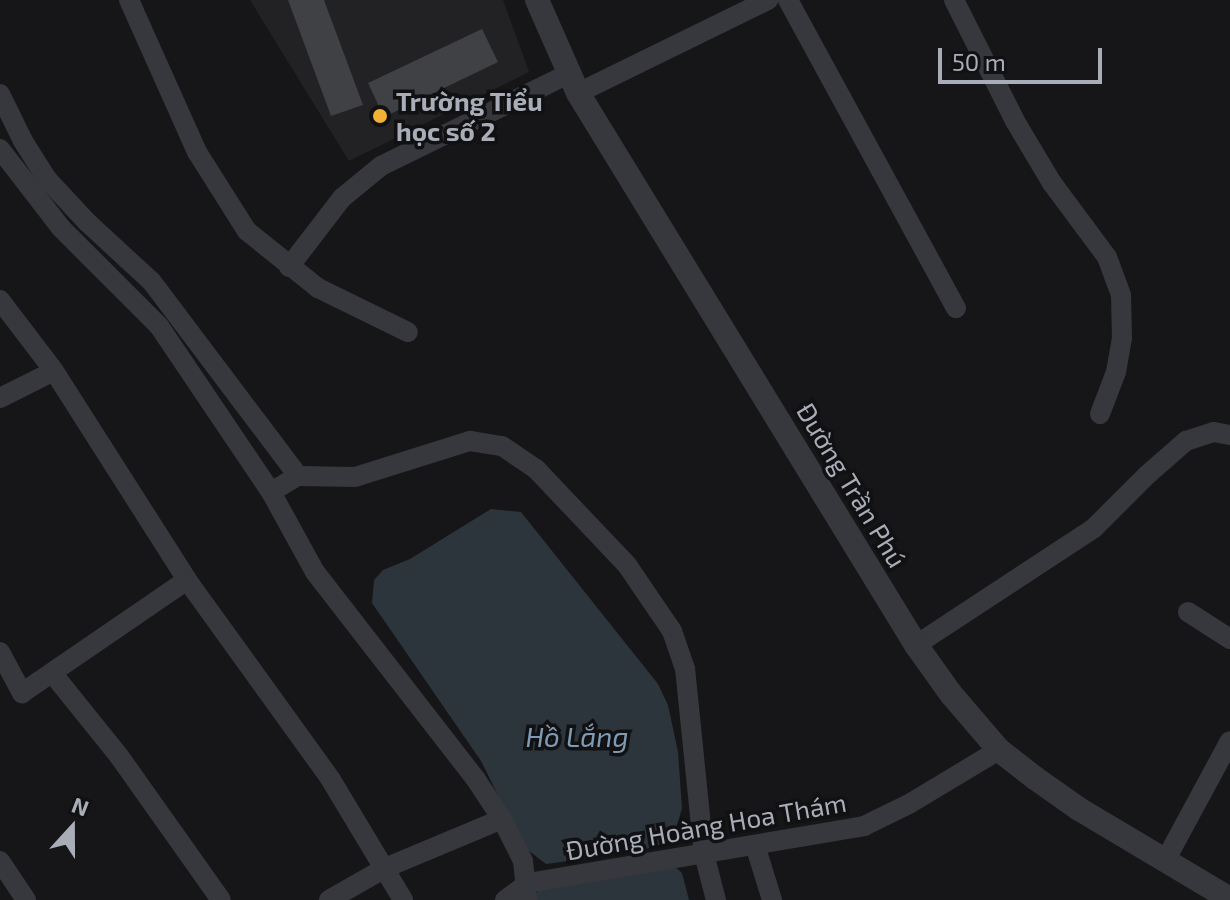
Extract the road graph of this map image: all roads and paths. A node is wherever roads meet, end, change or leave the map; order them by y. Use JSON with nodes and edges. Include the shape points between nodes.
{"nodes":[{"id":1,"x":129,"y":0,"type":"edge"},
{"id":2,"x":537,"y":0,"type":"edge"},
{"id":3,"x":768,"y":0,"type":"edge"},
{"id":4,"x":788,"y":0,"type":"edge"},
{"id":5,"x":954,"y":0,"type":"edge"},
{"id":6,"x":573,"y":84,"type":"junction"},
{"id":7,"x":0,"y":94,"type":"edge"},
{"id":8,"x":0,"y":149,"type":"edge"},
{"id":9,"x":289,"y":267,"type":"junction"},
{"id":10,"x":0,"y":300,"type":"edge"},
{"id":11,"x":956,"y":308,"type":"dead end"},
{"id":12,"x":408,"y":332,"type":"dead end"},
{"id":13,"x":54,"y":371,"type":"junction"},
{"id":14,"x":0,"y":398,"type":"edge"},
{"id":15,"x":1100,"y":414,"type":"dead end"},
{"id":16,"x":1230,"y":435,"type":"edge"},
{"id":17,"x":298,"y":476,"type":"junction"},
{"id":18,"x":271,"y":492,"type":"junction"},
{"id":19,"x":187,"y":580,"type":"junction"},
{"id":20,"x":1188,"y":612,"type":"dead end"},
{"id":21,"x":1230,"y":639,"type":"edge"},
{"id":22,"x":916,"y":645,"type":"junction"},
{"id":23,"x":0,"y":652,"type":"edge"},
{"id":24,"x":53,"y":674,"type":"junction"},
{"id":25,"x":1230,"y":741,"type":"edge"},
{"id":26,"x":999,"y":750,"type":"junction"},
{"id":27,"x":502,"y":819,"type":"junction"},
{"id":28,"x":755,"y":845,"type":"junction"},
{"id":29,"x":704,"y":854,"type":"junction"},
{"id":30,"x":0,"y":861,"type":"edge"},
{"id":31,"x":1165,"y":861,"type":"junction"},
{"id":32,"x":385,"y":868,"type":"junction"},
{"id":33,"x":527,"y":892,"type":"edge"},
{"id":34,"x":1230,"y":899,"type":"edge"},
{"id":35,"x":26,"y":900,"type":"edge"},
{"id":36,"x":221,"y":900,"type":"edge"},
{"id":37,"x":329,"y":900,"type":"edge"},
{"id":38,"x":403,"y":900,"type":"edge"},
{"id":39,"x":505,"y":900,"type":"edge"},
{"id":40,"x":716,"y":900,"type":"edge"},
{"id":41,"x":772,"y":900,"type":"edge"}],
"edges":[{"from":1,"to":9,"type":"street","via":[[212,181],[247,231]]},
{"from":2,"to":6,"type":"street","name":"Đường Trần Phú"},
{"from":3,"to":6,"type":"street"},
{"from":4,"to":11,"type":"street"},
{"from":5,"to":15,"type":"street","via":[[1015,121],[1052,183],[1107,257],[1121,295],[1122,338]]},
{"from":6,"to":9,"type":"street","via":[[381,166],[342,198]]},
{"from":6,"to":22,"type":"street","name":"Đường Trần Phú"},
{"from":7,"to":17,"type":"street","via":[[47,179],[152,282]]},
{"from":8,"to":18,"type":"street","via":[[61,228],[159,326]]},
{"from":9,"to":12,"type":"street","via":[[345,304]]},
{"from":10,"to":13,"type":"street"},
{"from":13,"to":14,"type":"street"},
{"from":13,"to":19,"type":"street"},
{"from":16,"to":22,"type":"street","via":[[1214,432],[1186,441],[1094,528]]},
{"from":17,"to":18,"type":"street"},
{"from":17,"to":29,"type":"street","via":[[355,477],[470,441],[502,446],[536,469],[627,565],[672,631],[689,691]]},
{"from":18,"to":27,"type":"street","via":[[315,572]]},
{"from":19,"to":24,"type":"street"},
{"from":19,"to":32,"type":"street","via":[[323,768]]},
{"from":20,"to":21,"type":"street"},
{"from":22,"to":26,"type":"street","name":"Đường Trần Phú"},
{"from":23,"to":24,"type":"street","via":[[22,693]]},
{"from":24,"to":36,"type":"street","via":[[137,779]]},
{"from":25,"to":31,"type":"street"},
{"from":26,"to":28,"type":"street","name":"Đường Hoàng Hoa Thám","via":[[864,826]]},
{"from":26,"to":31,"type":"street","name":"Đường Trần Phú","via":[[1079,809]]},
{"from":27,"to":32,"type":"street"},
{"from":27,"to":33,"type":"street","via":[[523,861]]},
{"from":28,"to":29,"type":"street","name":"Đường Hoàng Hoa Thám"},
{"from":28,"to":41,"type":"street"},
{"from":29,"to":33,"type":"street","name":"Đường Hoàng Hoa Thám"},
{"from":29,"to":40,"type":"street"},
{"from":30,"to":35,"type":"street"},
{"from":31,"to":34,"type":"street","name":"Đường Trần Phú"},
{"from":32,"to":37,"type":"street"},
{"from":32,"to":38,"type":"street"},
{"from":33,"to":39,"type":"street","name":"Đường Hoàng Hoa Thám"}]}
